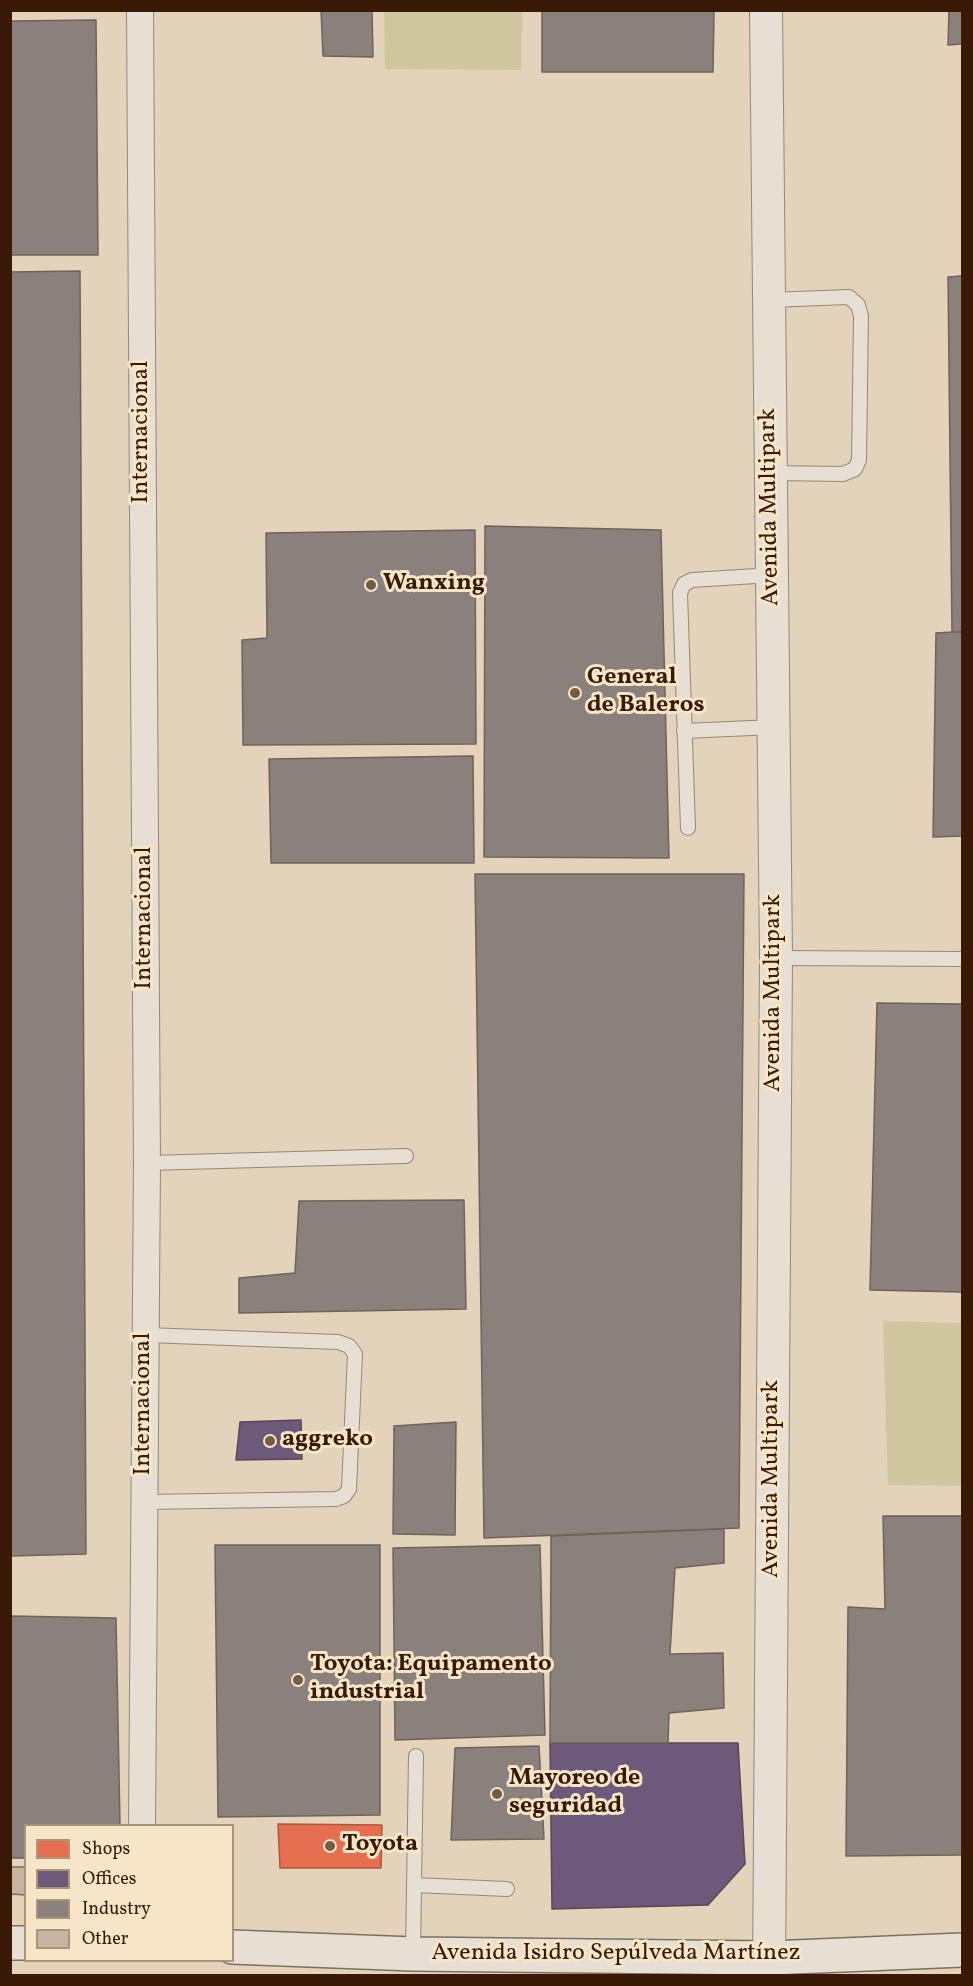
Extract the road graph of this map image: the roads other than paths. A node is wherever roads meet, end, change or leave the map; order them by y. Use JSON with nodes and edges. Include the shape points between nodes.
{"nodes":[{"id":1,"x":140,"y":10,"type":"edge"},
{"id":2,"x":766,"y":10,"type":"edge"},
{"id":3,"x":769,"y":300,"type":"junction"},
{"id":4,"x":771,"y":472,"type":"junction"},
{"id":5,"x":772,"y":575,"type":"junction"},
{"id":6,"x":774,"y":727,"type":"junction"},
{"id":7,"x":684,"y":731,"type":"junction"},
{"id":8,"x":688,"y":828,"type":"dead end"},
{"id":9,"x":776,"y":958,"type":"junction"},
{"id":10,"x":963,"y":959,"type":"edge"},
{"id":11,"x":406,"y":1156,"type":"dead end"},
{"id":12,"x":147,"y":1163,"type":"junction"},
{"id":13,"x":146,"y":1335,"type":"junction"},
{"id":14,"x":144,"y":1502,"type":"junction"},
{"id":15,"x":416,"y":1756,"type":"dead end"},
{"id":16,"x":142,"y":1824,"type":"edge"},
{"id":17,"x":414,"y":1885,"type":"junction"},
{"id":18,"x":507,"y":1889,"type":"dead end"},
{"id":19,"x":234,"y":1947,"type":"edge"},
{"id":20,"x":963,"y":1950,"type":"edge"},
{"id":21,"x":412,"y":1954,"type":"junction"},
{"id":22,"x":769,"y":1967,"type":"edge"}],
"edges":[{"from":1,"to":12,"type":"street","name":"Internacional"},
{"from":2,"to":3,"type":"street","name":"Avenida Multipark"},
{"from":3,"to":4,"type":"street","name":"Avenida Multipark"},
{"from":3,"to":4,"type":"lane","via":[[849,297],[858,305],[861,316],[859,460],[855,469],[843,474]]},
{"from":4,"to":5,"type":"street","name":"Avenida Multipark"},
{"from":5,"to":6,"type":"street","name":"Avenida Multipark"},
{"from":5,"to":7,"type":"lane","via":[[692,580],[684,584],[680,592]]},
{"from":6,"to":7,"type":"lane"},
{"from":6,"to":9,"type":"street","name":"Avenida Multipark"},
{"from":7,"to":8,"type":"lane"},
{"from":9,"to":10,"type":"lane"},
{"from":9,"to":22,"type":"street","name":"Avenida Multipark"},
{"from":11,"to":12,"type":"lane"},
{"from":12,"to":13,"type":"street","name":"Internacional"},
{"from":13,"to":14,"type":"street","name":"Internacional"},
{"from":13,"to":14,"type":"lane","via":[[338,1342],[349,1346],[355,1354],[349,1489],[344,1496]]},
{"from":14,"to":16,"type":"street","name":"Internacional"},
{"from":15,"to":17,"type":"lane"},
{"from":17,"to":18,"type":"lane"},
{"from":17,"to":21,"type":"lane"},
{"from":19,"to":21,"type":"main road","name":"Avenida Isidro Sepúlveda Martínez"},
{"from":20,"to":22,"type":"main road","name":"Avenida Isidro Sepúlveda Martínez"},
{"from":21,"to":22,"type":"main road","name":"Avenida Isidro Sepúlveda Martínez"}]}
